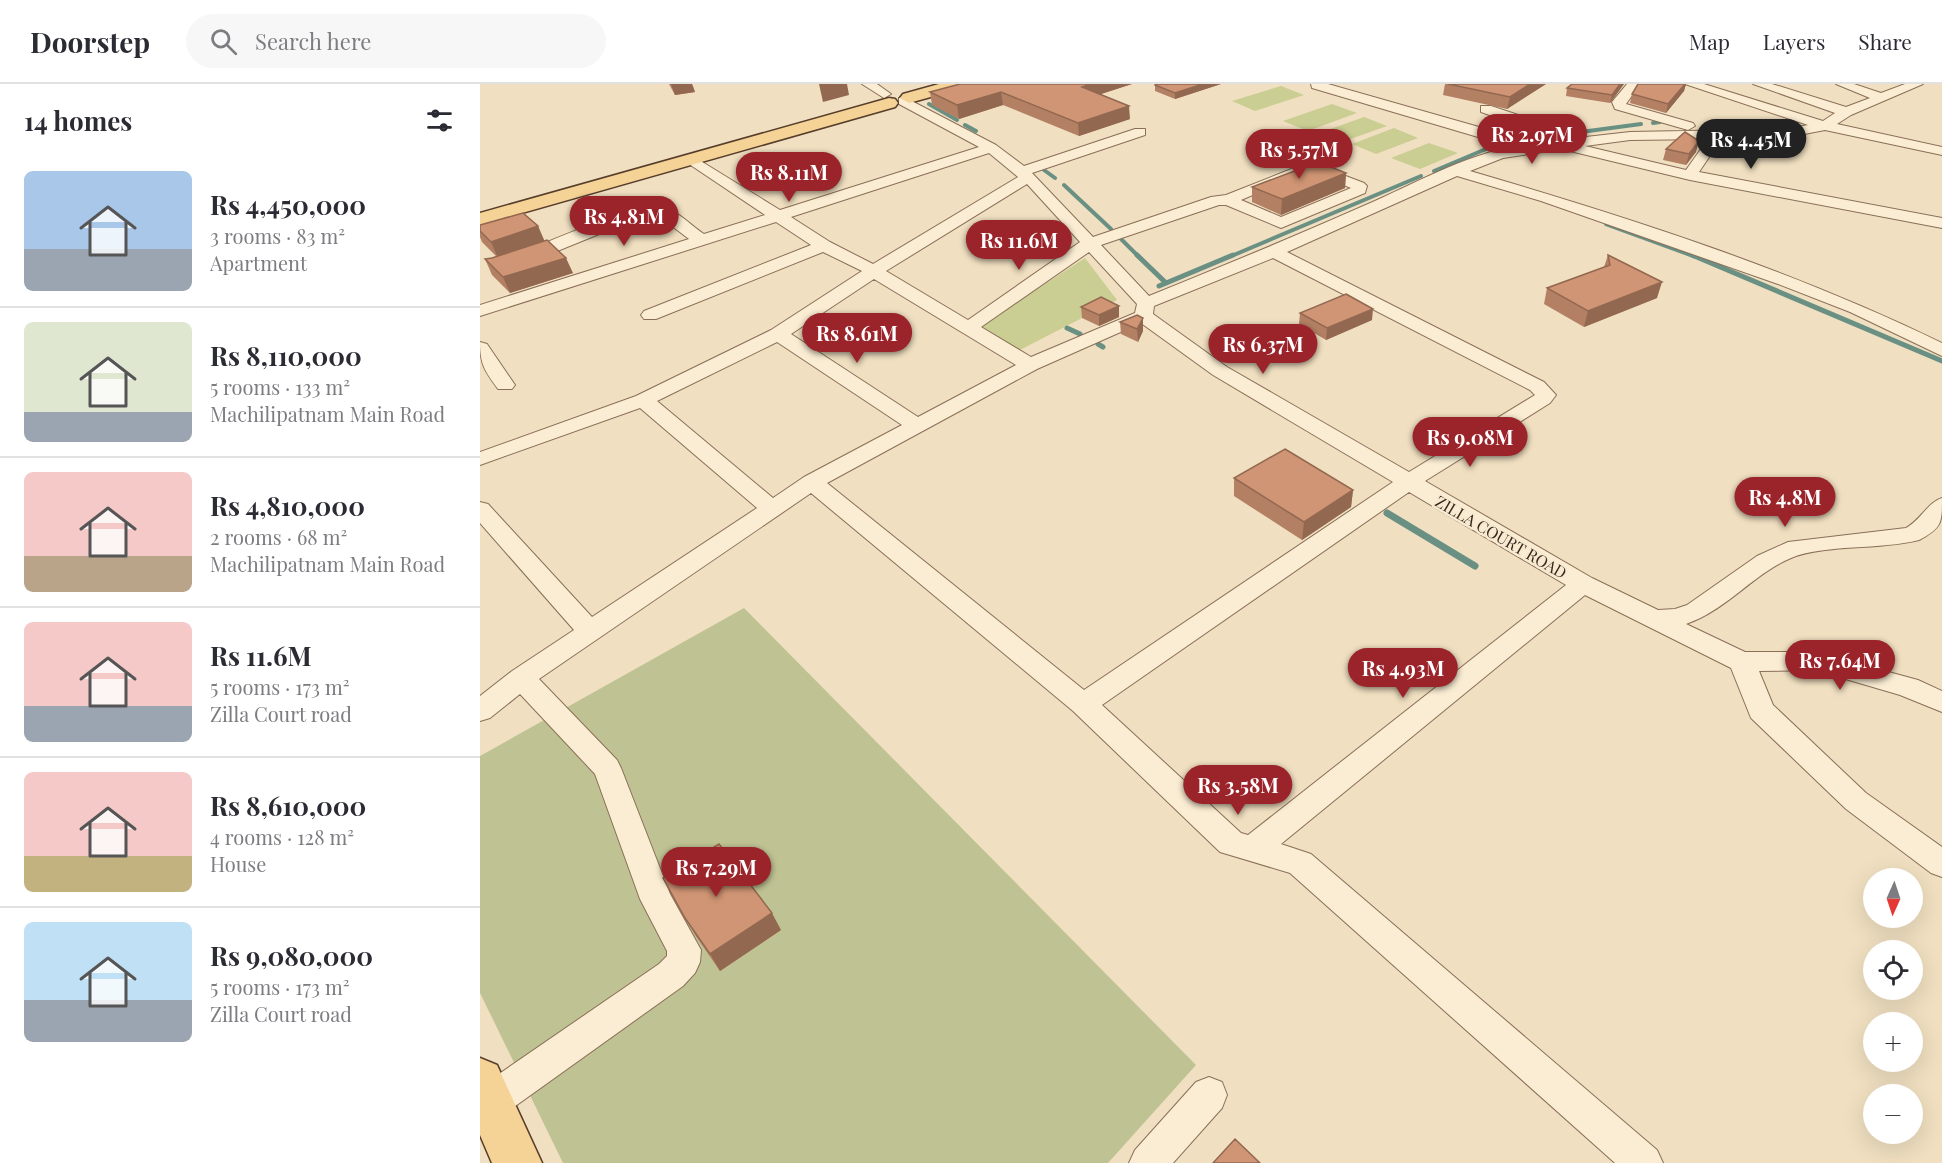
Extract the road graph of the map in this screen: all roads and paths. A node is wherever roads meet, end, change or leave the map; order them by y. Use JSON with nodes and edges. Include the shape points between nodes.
{"nodes":[{"id":1,"x":922,"y":84,"type":"edge"},
{"id":2,"x":957,"y":84,"type":"edge"},
{"id":3,"x":1634,"y":84,"type":"edge"},
{"id":4,"x":1691,"y":84,"type":"edge"},
{"id":5,"x":1759,"y":84,"type":"edge"},
{"id":6,"x":1842,"y":84,"type":"edge"},
{"id":7,"x":1917,"y":84,"type":"edge"},
{"id":8,"x":1317,"y":85,"type":"edge"},
{"id":9,"x":890,"y":95,"type":"edge"},
{"id":10,"x":1882,"y":98,"type":"junction"},
{"id":11,"x":1486,"y":109,"type":"edge"},
{"id":12,"x":1846,"y":112,"type":"junction"},
{"id":13,"x":1825,"y":126,"type":"junction"},
{"id":14,"x":1140,"y":132,"type":"dead end"},
{"id":15,"x":1715,"y":135,"type":"junction"},
{"id":16,"x":1573,"y":142,"type":"junction"},
{"id":17,"x":1555,"y":144,"type":"junction"},
{"id":18,"x":991,"y":148,"type":"junction"},
{"id":19,"x":1527,"y":149,"type":"junction"},
{"id":20,"x":1942,"y":151,"type":"edge"},
{"id":21,"x":691,"y":159,"type":"junction"},
{"id":22,"x":1456,"y":171,"type":"junction"},
{"id":23,"x":1025,"y":175,"type":"junction"},
{"id":24,"x":1690,"y":175,"type":"junction"},
{"id":25,"x":1228,"y":200,"type":"junction"},
{"id":26,"x":480,"y":208,"type":"edge"},
{"id":27,"x":777,"y":215,"type":"junction"},
{"id":28,"x":480,"y":219,"type":"edge"},
{"id":29,"x":1942,"y":223,"type":"edge"},
{"id":30,"x":701,"y":240,"type":"junction"},
{"id":31,"x":1090,"y":243,"type":"junction"},
{"id":32,"x":824,"y":246,"type":"junction"},
{"id":33,"x":1274,"y":252,"type":"junction"},
{"id":34,"x":502,"y":265,"type":"edge"},
{"id":35,"x":874,"y":271,"type":"junction"},
{"id":36,"x":1144,"y":309,"type":"junction"},
{"id":37,"x":480,"y":311,"type":"edge"},
{"id":38,"x":650,"y":315,"type":"dead end"},
{"id":39,"x":968,"y":328,"type":"junction"},
{"id":40,"x":778,"y":334,"type":"junction"},
{"id":41,"x":480,"y":348,"type":"edge"},
{"id":42,"x":1942,"y":350,"type":"edge"},
{"id":43,"x":1030,"y":365,"type":"junction"},
{"id":44,"x":505,"y":385,"type":"dead end"},
{"id":45,"x":643,"y":400,"type":"junction"},
{"id":46,"x":916,"y":425,"type":"junction"},
{"id":47,"x":480,"y":459,"type":"edge"},
{"id":48,"x":812,"y":482,"type":"junction"},
{"id":49,"x":1408,"y":482,"type":"junction"},
{"id":50,"x":1942,"y":505,"type":"edge"},
{"id":51,"x":480,"y":509,"type":"edge"},
{"id":52,"x":772,"y":509,"type":"junction"},
{"id":53,"x":1583,"y":584,"type":"junction"},
{"id":54,"x":1657,"y":619,"type":"junction"},
{"id":55,"x":590,"y":631,"type":"junction"},
{"id":56,"x":1742,"y":662,"type":"junction"},
{"id":57,"x":521,"y":678,"type":"junction"},
{"id":58,"x":1942,"y":702,"type":"edge"},
{"id":59,"x":1083,"y":704,"type":"junction"},
{"id":60,"x":480,"y":711,"type":"edge"},
{"id":61,"x":1252,"y":850,"type":"junction"},
{"id":62,"x":1942,"y":864,"type":"edge"},
{"id":63,"x":1209,"y":1095,"type":"dead end"},
{"id":64,"x":484,"y":1098,"type":"edge"},
{"id":65,"x":518,"y":1163,"type":"edge"},
{"id":66,"x":1148,"y":1163,"type":"edge"},
{"id":67,"x":1644,"y":1163,"type":"edge"}],
"edges":[{"from":1,"to":9,"type":"main road"},
{"from":2,"to":9,"type":"main road"},
{"from":3,"to":15,"type":"street","via":[[1620,106]]},
{"from":4,"to":13,"type":"street"},
{"from":5,"to":12,"type":"street"},
{"from":6,"to":10,"type":"street"},
{"from":7,"to":10,"type":"street"},
{"from":8,"to":19,"type":"street","via":[[1509,140]]},
{"from":9,"to":18,"type":"street","name":"ZILLA COURT ROAD"},
{"from":9,"to":21,"type":"main road"},
{"from":9,"to":26,"type":"main road"},
{"from":10,"to":12,"type":"street"},
{"from":11,"to":16,"type":"street","via":[[1556,132]]},
{"from":12,"to":13,"type":"street"},
{"from":13,"to":15,"type":"street","via":[[1789,133]]},
{"from":13,"to":20,"type":"street"},
{"from":14,"to":23,"type":"street"},
{"from":15,"to":16,"type":"street","via":[[1630,136]]},
{"from":15,"to":24,"type":"street"},
{"from":16,"to":17,"type":"street"},
{"from":17,"to":19,"type":"street"},
{"from":17,"to":24,"type":"street"},
{"from":18,"to":23,"type":"street","name":"ZILLA COURT ROAD"},
{"from":18,"to":27,"type":"street"},
{"from":19,"to":22,"type":"street","via":[[1499,154]]},
{"from":21,"to":27,"type":"street"},
{"from":21,"to":28,"type":"main road"},
{"from":22,"to":33,"type":"street"},
{"from":22,"to":42,"type":"street","via":[[1547,198],[1784,280],[1856,308]]},
{"from":23,"to":31,"type":"street","name":"ZILLA COURT ROAD"},
{"from":23,"to":35,"type":"street"},
{"from":24,"to":29,"type":"street"},
{"from":25,"to":25,"type":"street","via":[[1309,166],[1359,186],[1360,190],[1281,223]]},
{"from":25,"to":31,"type":"street","via":[[1217,200]]},
{"from":27,"to":30,"type":"street"},
{"from":27,"to":32,"type":"street"},
{"from":30,"to":34,"type":"street","via":[[664,213],[654,212],[593,228],[566,243]]},
{"from":30,"to":37,"type":"street"},
{"from":31,"to":36,"type":"street","name":"ZILLA COURT ROAD"},
{"from":31,"to":39,"type":"street"},
{"from":32,"to":35,"type":"street"},
{"from":32,"to":38,"type":"street"},
{"from":33,"to":36,"type":"street"},
{"from":33,"to":49,"type":"street","via":[[1543,390],[1546,395]]},
{"from":35,"to":39,"type":"street"},
{"from":35,"to":40,"type":"street"},
{"from":36,"to":43,"type":"street"},
{"from":36,"to":49,"type":"street","name":"ZILLA COURT ROAD","via":[[1220,371]]},
{"from":39,"to":43,"type":"street"},
{"from":40,"to":45,"type":"street"},
{"from":40,"to":46,"type":"street"},
{"from":41,"to":44,"type":"street"},
{"from":43,"to":46,"type":"street"},
{"from":45,"to":47,"type":"street"},
{"from":45,"to":52,"type":"street"},
{"from":46,"to":48,"type":"street"},
{"from":48,"to":52,"type":"street"},
{"from":48,"to":59,"type":"street"},
{"from":49,"to":53,"type":"street","name":"ZILLA COURT ROAD"},
{"from":49,"to":59,"type":"street"},
{"from":50,"to":54,"type":"street","via":[[1926,527],[1911,535],[1796,547],[1777,553],[1696,610]]},
{"from":51,"to":55,"type":"street"},
{"from":52,"to":55,"type":"street"},
{"from":53,"to":54,"type":"street","name":"ZILLA COURT ROAD"},
{"from":53,"to":61,"type":"street"},
{"from":54,"to":56,"type":"street","name":"ZILLA COURT ROAD"},
{"from":55,"to":57,"type":"street"},
{"from":56,"to":58,"type":"street","via":[[1815,661],[1908,687]]},
{"from":56,"to":62,"type":"street","via":[[1761,711],[1856,801]]},
{"from":57,"to":60,"type":"street"},
{"from":57,"to":64,"type":"street","via":[[607,768],[656,899],[684,950],[683,962],[671,975]]},
{"from":59,"to":61,"type":"street","via":[[1231,843]]},
{"from":61,"to":67,"type":"street","via":[[1300,862]]},
{"from":63,"to":66,"type":"street"},
{"from":64,"to":65,"type":"main road"}]}
